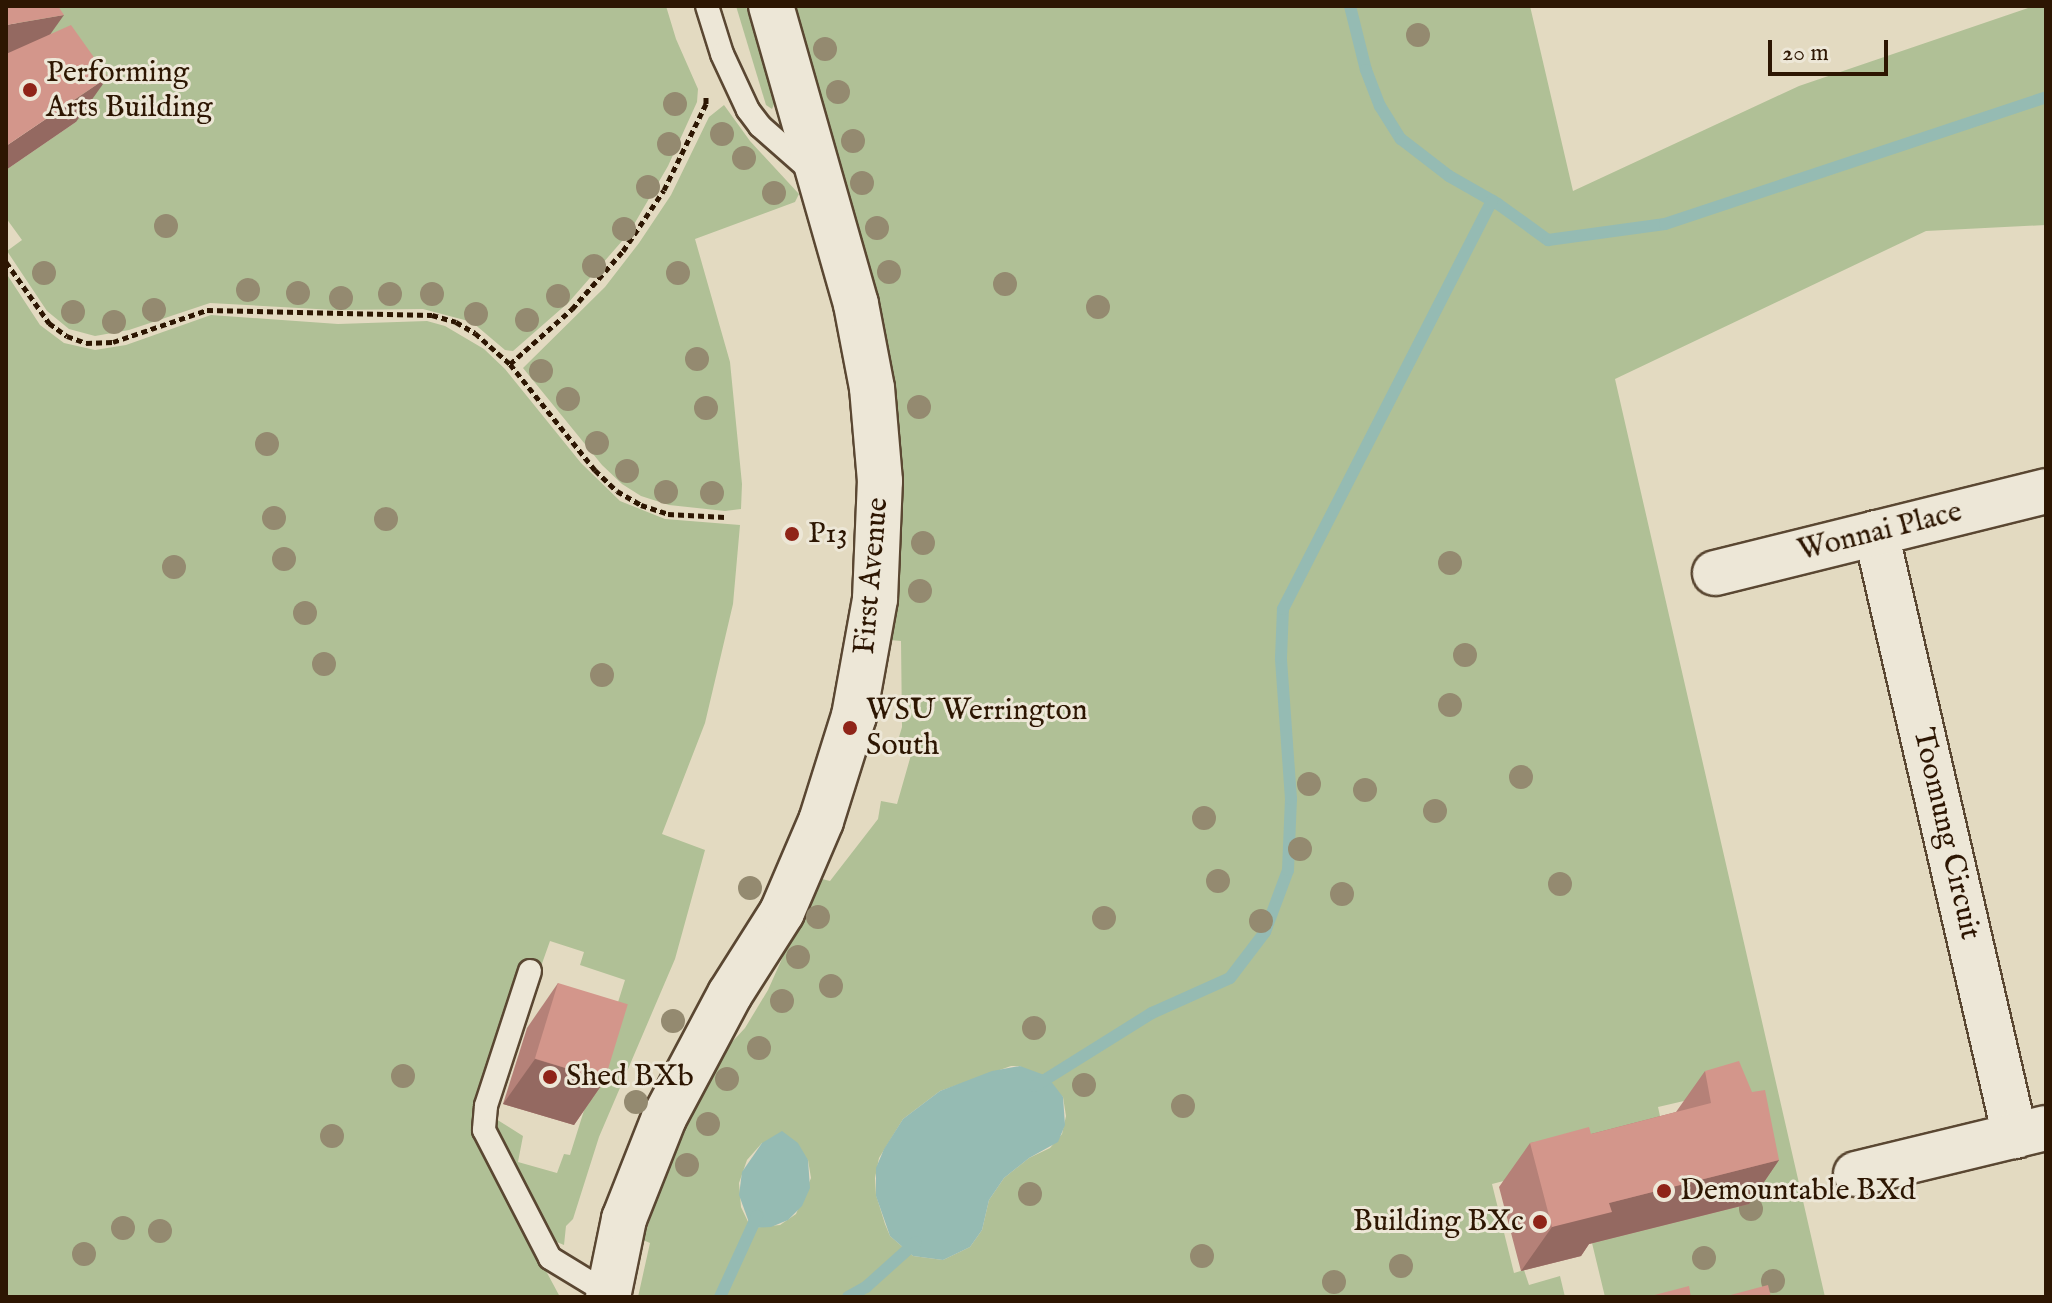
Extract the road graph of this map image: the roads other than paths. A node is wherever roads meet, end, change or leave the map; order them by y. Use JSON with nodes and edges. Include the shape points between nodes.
{"nodes":[{"id":1,"x":707,"y":6,"type":"edge"},
{"id":2,"x":771,"y":6,"type":"edge"},
{"id":3,"x":823,"y":182,"type":"junction"},
{"id":4,"x":2046,"y":491,"type":"edge"},
{"id":5,"x":1876,"y":533,"type":"junction"},
{"id":6,"x":1715,"y":573,"type":"dead end"},
{"id":7,"x":530,"y":971,"type":"dead end"},
{"id":8,"x":2030,"y":1132,"type":"edge"},
{"id":9,"x":1856,"y":1174,"type":"dead end"},
{"id":10,"x":609,"y":1295,"type":"edge"}],
"edges":[{"from":1,"to":3,"type":"lane","via":[[722,54],[754,118]]},
{"from":2,"to":3,"type":"street","name":"First Avenue"},
{"from":3,"to":10,"type":"street","name":"First Avenue","via":[[872,388],[880,481],[875,599],[865,665],[841,765],[821,821],[782,912],[730,994],[664,1118],[624,1219]]},
{"from":4,"to":5,"type":"street","name":"Wonnai Place"},
{"from":5,"to":6,"type":"street","name":"Wonnai Place"},
{"from":5,"to":8,"type":"street","name":"Toomung Circuit"},
{"from":7,"to":10,"type":"lane","via":[[486,1106],[484,1130],[550,1258]]},
{"from":8,"to":9,"type":"street","name":"Toomung Circuit"}]}
